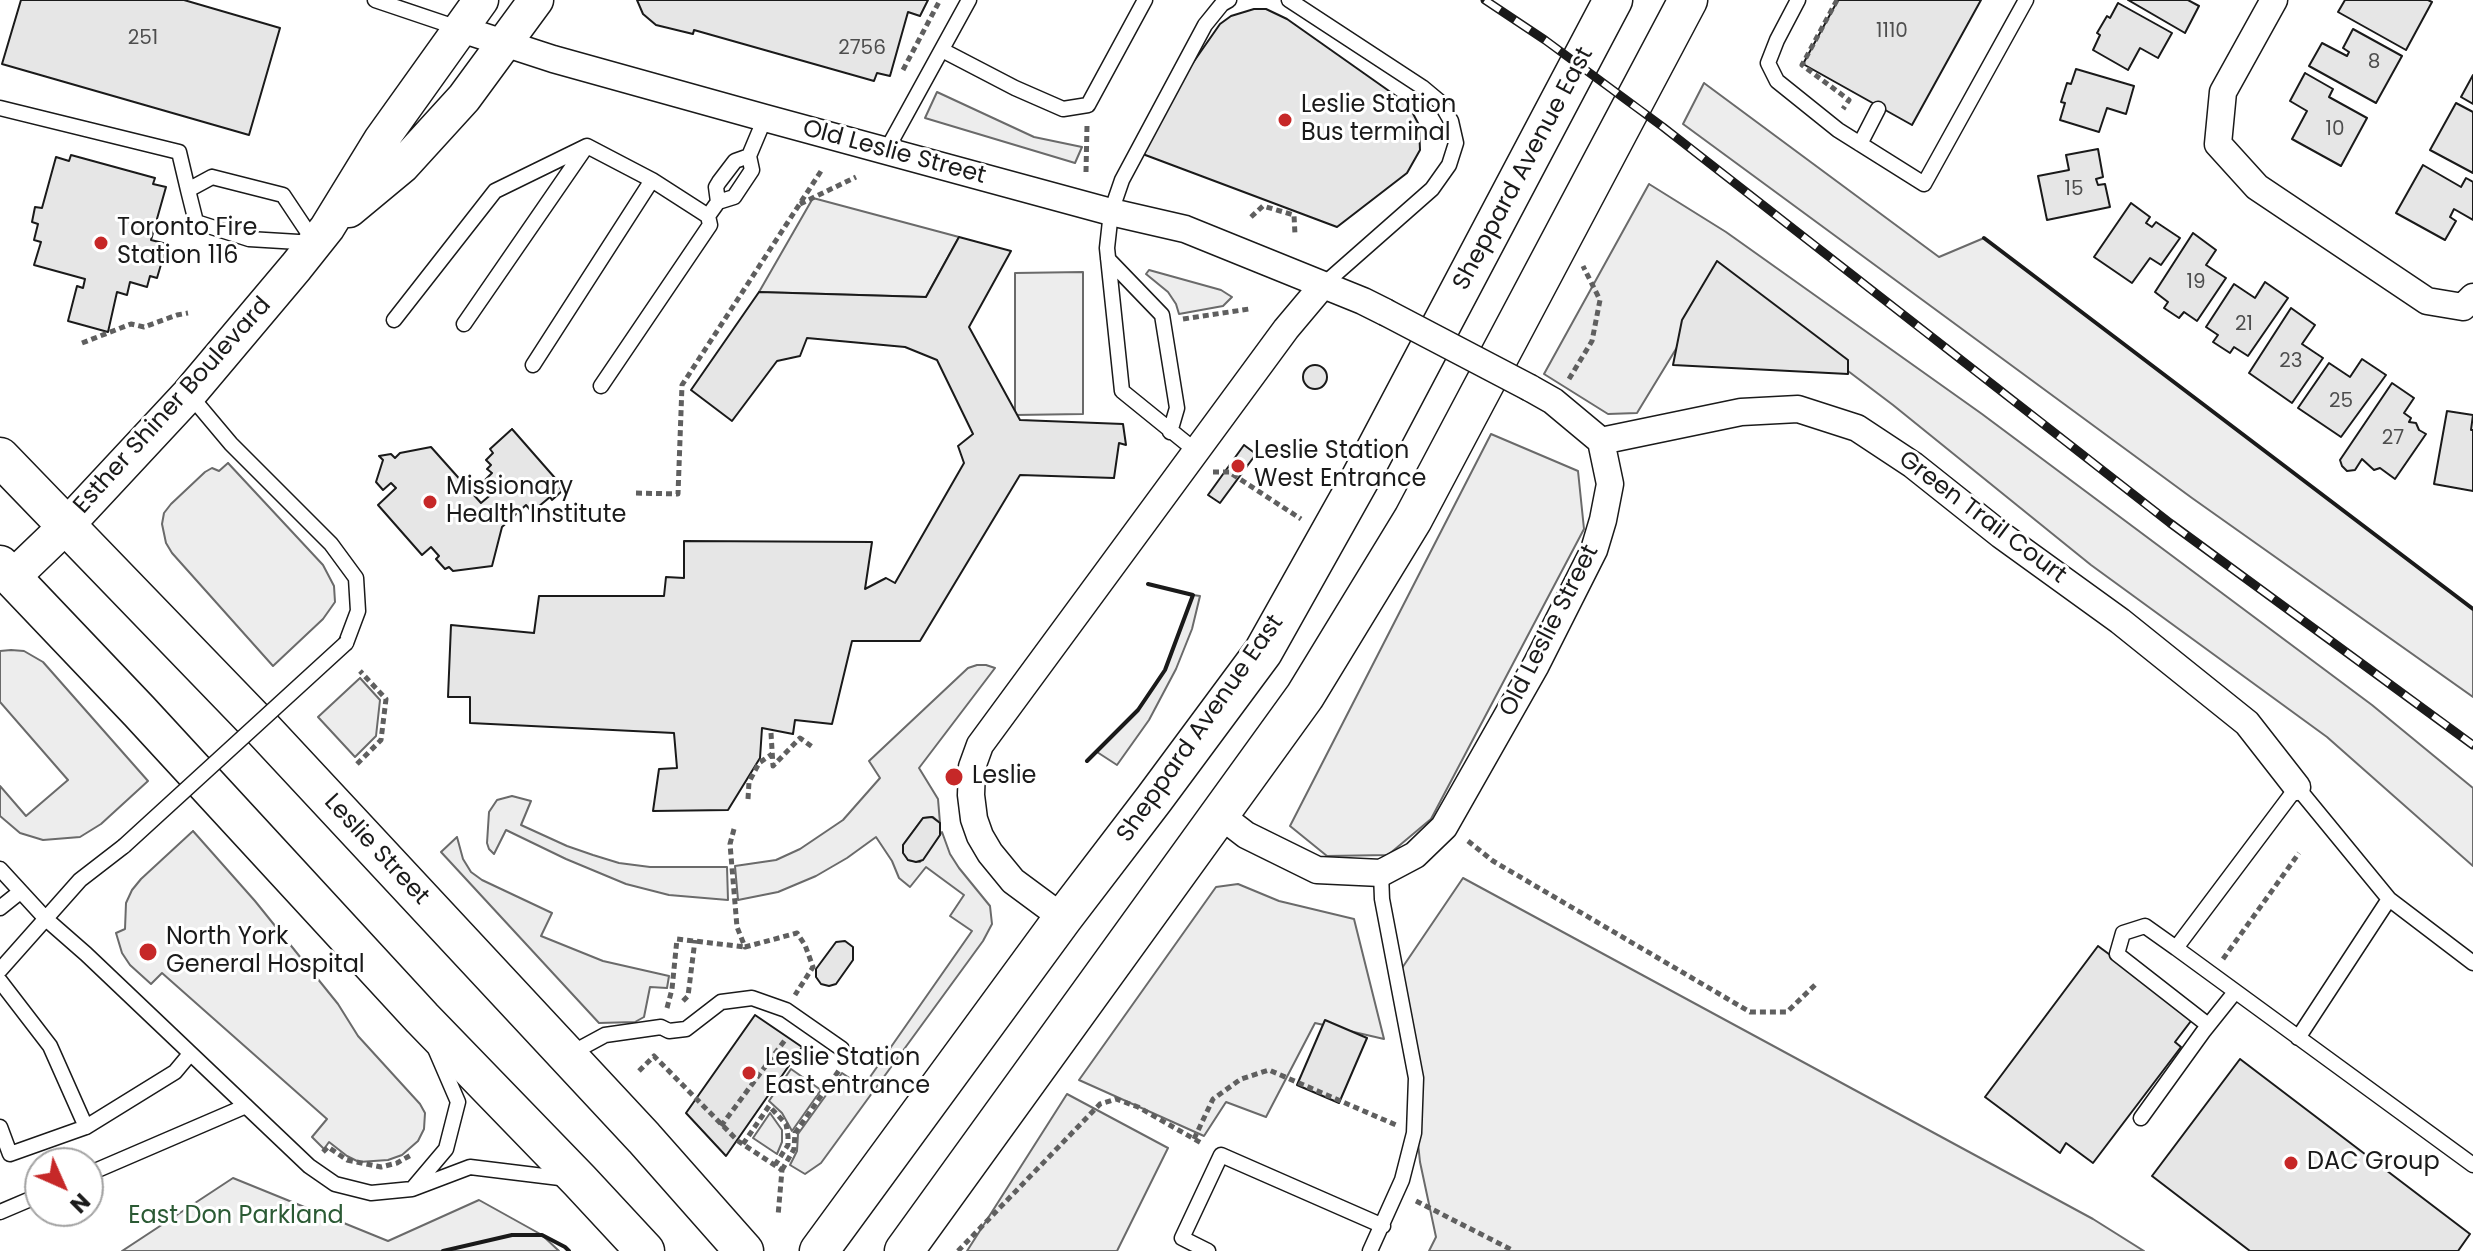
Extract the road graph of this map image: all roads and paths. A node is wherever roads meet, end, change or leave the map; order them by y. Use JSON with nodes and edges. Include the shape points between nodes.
{"nodes":[{"id":1,"x":375,"y":0,"type":"edge"},
{"id":2,"x":481,"y":0,"type":"edge"},
{"id":3,"x":536,"y":0,"type":"edge"},
{"id":4,"x":940,"y":0,"type":"edge"},
{"id":5,"x":969,"y":0,"type":"edge"},
{"id":6,"x":1145,"y":0,"type":"edge"},
{"id":7,"x":1229,"y":0,"type":"edge"},
{"id":8,"x":1289,"y":0,"type":"edge"},
{"id":9,"x":1613,"y":0,"type":"edge"},
{"id":10,"x":1688,"y":0,"type":"edge"},
{"id":11,"x":1798,"y":0,"type":"edge"},
{"id":12,"x":1837,"y":0,"type":"edge"},
{"id":13,"x":2026,"y":0,"type":"edge"},
{"id":14,"x":2274,"y":0,"type":"edge"},
{"id":15,"x":461,"y":29,"type":"junction"},
{"id":16,"x":505,"y":45,"type":"junction"},
{"id":17,"x":942,"y":50,"type":"junction"},
{"id":18,"x":900,"y":75,"type":"dead end"},
{"id":19,"x":1088,"y":105,"type":"junction"},
{"id":20,"x":0,"y":108,"type":"edge"},
{"id":21,"x":1878,"y":109,"type":"dead end"},
{"id":22,"x":765,"y":118,"type":"junction"},
{"id":23,"x":1833,"y":126,"type":"junction"},
{"id":24,"x":1860,"y":144,"type":"junction"},
{"id":25,"x":587,"y":146,"type":"junction"},
{"id":26,"x":886,"y":151,"type":"junction"},
{"id":27,"x":823,"y":168,"type":"dead end"},
{"id":28,"x":1086,"y":172,"type":"dead end"},
{"id":29,"x":856,"y":177,"type":"dead end"},
{"id":30,"x":652,"y":180,"type":"junction"},
{"id":31,"x":188,"y":190,"type":"junction"},
{"id":32,"x":799,"y":204,"type":"junction"},
{"id":33,"x":1111,"y":212,"type":"junction"},
{"id":34,"x":708,"y":216,"type":"junction"},
{"id":35,"x":1251,"y":217,"type":"dead end"},
{"id":36,"x":1295,"y":235,"type":"dead end"},
{"id":37,"x":321,"y":236,"type":"junction"},
{"id":38,"x":1579,"y":258,"type":"dead end"},
{"id":39,"x":1108,"y":259,"type":"junction"},
{"id":40,"x":1323,"y":285,"type":"junction"},
{"id":41,"x":2473,"y":297,"type":"edge"},
{"id":42,"x":1249,"y":309,"type":"dead end"},
{"id":43,"x":188,"y":313,"type":"dead end"},
{"id":44,"x":394,"y":320,"type":"dead end"},
{"id":45,"x":1176,"y":320,"type":"dead end"},
{"id":46,"x":464,"y":324,"type":"dead end"},
{"id":47,"x":82,"y":343,"type":"dead end"},
{"id":48,"x":533,"y":365,"type":"dead end"},
{"id":49,"x":1569,"y":379,"type":"dead end"},
{"id":50,"x":601,"y":386,"type":"dead end"},
{"id":51,"x":189,"y":394,"type":"junction"},
{"id":52,"x":1170,"y":432,"type":"junction"},
{"id":53,"x":1601,"y":441,"type":"junction"},
{"id":54,"x":1196,"y":451,"type":"junction"},
{"id":55,"x":0,"y":457,"type":"edge"},
{"id":56,"x":1229,"y":472,"type":"dead end"},
{"id":57,"x":636,"y":493,"type":"dead end"},
{"id":58,"x":1302,"y":519,"type":"dead end"},
{"id":59,"x":66,"y":526,"type":"junction"},
{"id":60,"x":4,"y":578,"type":"edge"},
{"id":61,"x":360,"y":671,"type":"dead end"},
{"id":62,"x":771,"y":733,"type":"dead end"},
{"id":63,"x":814,"y":748,"type":"dead end"},
{"id":64,"x":772,"y":753,"type":"junction"},
{"id":65,"x":357,"y":764,"type":"dead end"},
{"id":66,"x":2297,"y":787,"type":"junction"},
{"id":67,"x":748,"y":799,"type":"dead end"},
{"id":68,"x":1220,"y":815,"type":"junction"},
{"id":69,"x":734,"y":829,"type":"dead end"},
{"id":70,"x":1468,"y":841,"type":"dead end"},
{"id":71,"x":2299,"y":853,"type":"dead end"},
{"id":72,"x":0,"y":869,"type":"edge"},
{"id":73,"x":1381,"y":873,"type":"junction"},
{"id":74,"x":20,"y":892,"type":"junction"},
{"id":75,"x":2389,"y":899,"type":"junction"},
{"id":76,"x":0,"y":908,"type":"edge"},
{"id":77,"x":1063,"y":918,"type":"junction"},
{"id":78,"x":46,"y":919,"type":"junction"},
{"id":79,"x":695,"y":940,"type":"junction"},
{"id":80,"x":745,"y":947,"type":"junction"},
{"id":81,"x":2176,"y":948,"type":"junction"},
{"id":82,"x":2220,"y":963,"type":"dead end"},
{"id":83,"x":2473,"y":963,"type":"edge"},
{"id":84,"x":0,"y":970,"type":"edge"},
{"id":85,"x":0,"y":981,"type":"edge"},
{"id":86,"x":1816,"y":984,"type":"dead end"},
{"id":87,"x":2235,"y":992,"type":"junction"},
{"id":88,"x":786,"y":1010,"type":"junction"},
{"id":89,"x":422,"y":1018,"type":"junction"},
{"id":90,"x":2208,"y":1025,"type":"junction"},
{"id":91,"x":661,"y":1027,"type":"junction"},
{"id":92,"x":642,"y":1030,"type":"junction"},
{"id":93,"x":2298,"y":1038,"type":"junction"},
{"id":94,"x":785,"y":1040,"type":"dead end"},
{"id":95,"x":842,"y":1049,"type":"joint"},
{"id":96,"x":190,"y":1054,"type":"junction"},
{"id":97,"x":567,"y":1055,"type":"junction"},
{"id":98,"x":648,"y":1062,"type":"junction"},
{"id":99,"x":639,"y":1071,"type":"dead end"},
{"id":100,"x":246,"y":1106,"type":"junction"},
{"id":101,"x":2141,"y":1118,"type":"dead end"},
{"id":102,"x":721,"y":1126,"type":"junction"},
{"id":103,"x":0,"y":1127,"type":"edge"},
{"id":104,"x":86,"y":1127,"type":"junction"},
{"id":105,"x":1414,"y":1133,"type":"junction"},
{"id":106,"x":1194,"y":1139,"type":"junction"},
{"id":107,"x":743,"y":1144,"type":"junction"},
{"id":108,"x":5,"y":1153,"type":"edge"},
{"id":109,"x":411,"y":1154,"type":"dead end"},
{"id":110,"x":1221,"y":1155,"type":"junction"},
{"id":111,"x":775,"y":1165,"type":"junction"},
{"id":112,"x":2473,"y":1165,"type":"edge"},
{"id":113,"x":309,"y":1166,"type":"junction"},
{"id":114,"x":104,"y":1167,"type":"edge"},
{"id":115,"x":782,"y":1170,"type":"junction"},
{"id":116,"x":580,"y":1181,"type":"junction"},
{"id":117,"x":412,"y":1189,"type":"junction"},
{"id":118,"x":1397,"y":1191,"type":"junction"},
{"id":119,"x":24,"y":1202,"type":"edge"},
{"id":120,"x":0,"y":1212,"type":"edge"},
{"id":121,"x":778,"y":1216,"type":"dead end"},
{"id":122,"x":1383,"y":1226,"type":"junction"},
{"id":123,"x":645,"y":1251,"type":"edge"},
{"id":124,"x":744,"y":1251,"type":"edge"},
{"id":125,"x":819,"y":1251,"type":"edge"},
{"id":126,"x":904,"y":1251,"type":"edge"},
{"id":127,"x":958,"y":1251,"type":"edge"},
{"id":128,"x":1208,"y":1251,"type":"edge"},
{"id":129,"x":1370,"y":1251,"type":"edge"},
{"id":130,"x":1514,"y":1251,"type":"edge"}],
"edges":[{"from":1,"to":15,"type":"lane"},
{"from":2,"to":15,"type":"street","name":"Esther Shiner Boulevard"},
{"from":3,"to":16,"type":"street","name":"Esther Shiner Boulevard"},
{"from":4,"to":18,"type":"path"},
{"from":5,"to":17,"type":"lane"},
{"from":6,"to":19,"type":"lane"},
{"from":7,"to":33,"type":"lane","via":[[1205,25],[1122,180]]},
{"from":8,"to":40,"type":"lane","via":[[1440,102],[1456,143],[1432,189]]},
{"from":9,"to":77,"type":"main road","name":"Sheppard Avenue East","via":[[1263,652]]},
{"from":10,"to":68,"type":"main road","via":[[1413,519],[1305,696]]},
{"from":11,"to":23,"type":"lane","via":[[1768,63],[1777,81]]},
{"from":12,"to":23,"type":"path","via":[[1802,65],[1849,100]]},
{"from":13,"to":24,"type":"lane","via":[[1924,184]]},
{"from":14,"to":41,"type":"street","via":[[2223,92],[2218,144],[2257,187],[2427,301],[2463,307]]},
{"from":15,"to":16,"type":"street","name":"Old Leslie Street"},
{"from":15,"to":37,"type":"street","name":"Esther Shiner Boulevard","via":[[381,140]]},
{"from":16,"to":22,"type":"street","name":"Old Leslie Street"},
{"from":16,"to":37,"type":"street","name":"Esther Shiner Boulevard","via":[[402,166]]},
{"from":17,"to":19,"type":"lane","via":[[1063,109]]},
{"from":17,"to":26,"type":"lane"},
{"from":19,"to":28,"type":"path"},
{"from":20,"to":31,"type":"lane","via":[[179,152]]},
{"from":21,"to":24,"type":"lane"},
{"from":22,"to":26,"type":"street","name":"Old Leslie Street"},
{"from":22,"to":34,"type":"lane","via":[[749,156],[735,161],[716,187],[718,202]]},
{"from":23,"to":24,"type":"lane"},
{"from":25,"to":30,"type":"lane"},
{"from":25,"to":44,"type":"lane","via":[[495,191]]},
{"from":25,"to":46,"type":"lane"},
{"from":26,"to":33,"type":"street","name":"Old Leslie Street"},
{"from":27,"to":32,"type":"path"},
{"from":29,"to":32,"type":"path"},
{"from":30,"to":34,"type":"lane"},
{"from":30,"to":48,"type":"lane"},
{"from":31,"to":37,"type":"lane","via":[[212,177],[283,195]]},
{"from":31,"to":37,"type":"lane","via":[[196,222],[249,239]]},
{"from":32,"to":57,"type":"path","via":[[682,385],[678,494]]},
{"from":33,"to":39,"type":"lane"},
{"from":33,"to":40,"type":"street","name":"Old Leslie Street","via":[[1185,229]]},
{"from":34,"to":50,"type":"lane","via":[[710,225]]},
{"from":35,"to":36,"type":"path","via":[[1263,206],[1294,215]]},
{"from":37,"to":51,"type":"street","name":"Esther Shiner Boulevard"},
{"from":38,"to":49,"type":"path","via":[[1600,300],[1592,341]]},
{"from":39,"to":52,"type":"lane","via":[[1122,391]]},
{"from":39,"to":52,"type":"lane","via":[[1162,315],[1177,408]]},
{"from":40,"to":53,"type":"street","name":"Old Leslie Street","bridge":true,"via":[[1530,388]]},
{"from":40,"to":54,"type":"street"},
{"from":42,"to":45,"type":"path"},
{"from":43,"to":47,"type":"path","via":[[144,327],[131,324]]},
{"from":51,"to":59,"type":"street","name":"Esther Shiner Boulevard"},
{"from":51,"to":78,"type":"lane","bridge":true,"via":[[331,544],[356,578],[358,611],[346,643],[80,880]]},
{"from":52,"to":54,"type":"lane"},
{"from":53,"to":66,"type":"street","name":"Green Trail Court","via":[[1741,412],[1798,409],[1857,428],[2120,621],[2247,723]]},
{"from":53,"to":73,"type":"street","name":"Old Leslie Street","via":[[1610,484],[1603,520],[1594,550],[1536,665],[1444,827],[1415,855]]},
{"from":54,"to":77,"type":"street","via":[[980,745],[972,767],[974,819],[990,853],[1013,881]]},
{"from":55,"to":59,"type":"main road","name":"Leslie Street"},
{"from":56,"to":58,"type":"path"},
{"from":59,"to":60,"type":"street","name":"Esther Shiner Boulevard"},
{"from":59,"to":97,"type":"main road","name":"Leslie Street"},
{"from":60,"to":89,"type":"main road","via":[[203,780]]},
{"from":61,"to":65,"type":"path","via":[[386,699],[381,740]]},
{"from":62,"to":64,"type":"path"},
{"from":63,"to":64,"type":"path","via":[[800,738],[773,766]]},
{"from":64,"to":67,"type":"path","via":[[749,782]]},
{"from":66,"to":75,"type":"lane"},
{"from":66,"to":81,"type":"lane"},
{"from":68,"to":73,"type":"street","via":[[1246,835],[1317,870]]},
{"from":68,"to":126,"type":"main road"},
{"from":69,"to":80,"type":"path","via":[[734,900]]},
{"from":70,"to":86,"type":"path","via":[[1493,861],[1750,1012],[1787,1012]]},
{"from":71,"to":82,"type":"path"},
{"from":72,"to":74,"type":"lane"},
{"from":73,"to":105,"type":"lane","via":[[1416,1078]]},
{"from":74,"to":76,"type":"lane"},
{"from":74,"to":78,"type":"lane"},
{"from":75,"to":83,"type":"lane"},
{"from":75,"to":93,"type":"lane"},
{"from":77,"to":125,"type":"main road","name":"Sheppard Avenue East"},
{"from":78,"to":84,"type":"lane"},
{"from":78,"to":96,"type":"lane"},
{"from":79,"to":80,"type":"path"},
{"from":79,"to":91,"type":"path","via":[[688,996]]},
{"from":79,"to":91,"type":"path","via":[[677,939],[672,989]]},
{"from":80,"to":88,"type":"path","via":[[797,933],[805,945],[813,967]]},
{"from":81,"to":87,"type":"lane"},
{"from":81,"to":90,"type":"lane","via":[[2145,926],[2123,933],[2117,954]]},
{"from":85,"to":104,"type":"lane","via":[[50,1046]]},
{"from":87,"to":90,"type":"lane"},
{"from":87,"to":93,"type":"lane"},
{"from":88,"to":91,"type":"lane","via":[[752,998],[721,1002],[686,1029]]},
{"from":88,"to":95,"type":"lane"},
{"from":89,"to":116,"type":"main road"},
{"from":89,"to":117,"type":"lane","via":[[458,1102],[446,1149]]},
{"from":90,"to":101,"type":"lane"},
{"from":91,"to":92,"type":"lane"},
{"from":92,"to":97,"type":"lane","via":[[605,1035]]},
{"from":92,"to":98,"type":"path","via":[[642,1055]]},
{"from":93,"to":112,"type":"lane"},
{"from":94,"to":102,"type":"path"},
{"from":95,"to":115,"type":"path","via":[[839,1072],[795,1133],[794,1149]]},
{"from":96,"to":100,"type":"lane"},
{"from":96,"to":104,"type":"lane","via":[[175,1072]]},
{"from":97,"to":124,"type":"main road","name":"Leslie Street"},
{"from":98,"to":99,"type":"path"},
{"from":98,"to":102,"type":"path","via":[[654,1056]]},
{"from":100,"to":113,"type":"lane"},
{"from":100,"to":114,"type":"lane"},
{"from":102,"to":107,"type":"path"},
{"from":103,"to":108,"type":"lane"},
{"from":104,"to":108,"type":"lane"},
{"from":105,"to":106,"type":"path","via":[[1269,1070],[1241,1079],[1213,1099]]},
{"from":105,"to":118,"type":"lane"},
{"from":106,"to":110,"type":"path"},
{"from":106,"to":127,"type":"path","via":[[1138,1107],[1116,1099],[1100,1104]]},
{"from":107,"to":111,"type":"path"},
{"from":107,"to":111,"type":"path","via":[[769,1106],[786,1124],[788,1136]]},
{"from":109,"to":113,"type":"path","via":[[381,1167],[347,1160],[328,1147]]},
{"from":110,"to":122,"type":"lane"},
{"from":110,"to":128,"type":"lane","via":[[1182,1238]]},
{"from":111,"to":115,"type":"path"},
{"from":113,"to":117,"type":"lane","via":[[335,1184],[371,1193]]},
{"from":115,"to":121,"type":"path"},
{"from":116,"to":117,"type":"lane","via":[[470,1167]]},
{"from":116,"to":123,"type":"main road"},
{"from":118,"to":122,"type":"lane"},
{"from":118,"to":130,"type":"path"},
{"from":119,"to":120,"type":"lane"},
{"from":122,"to":129,"type":"lane"}]}
